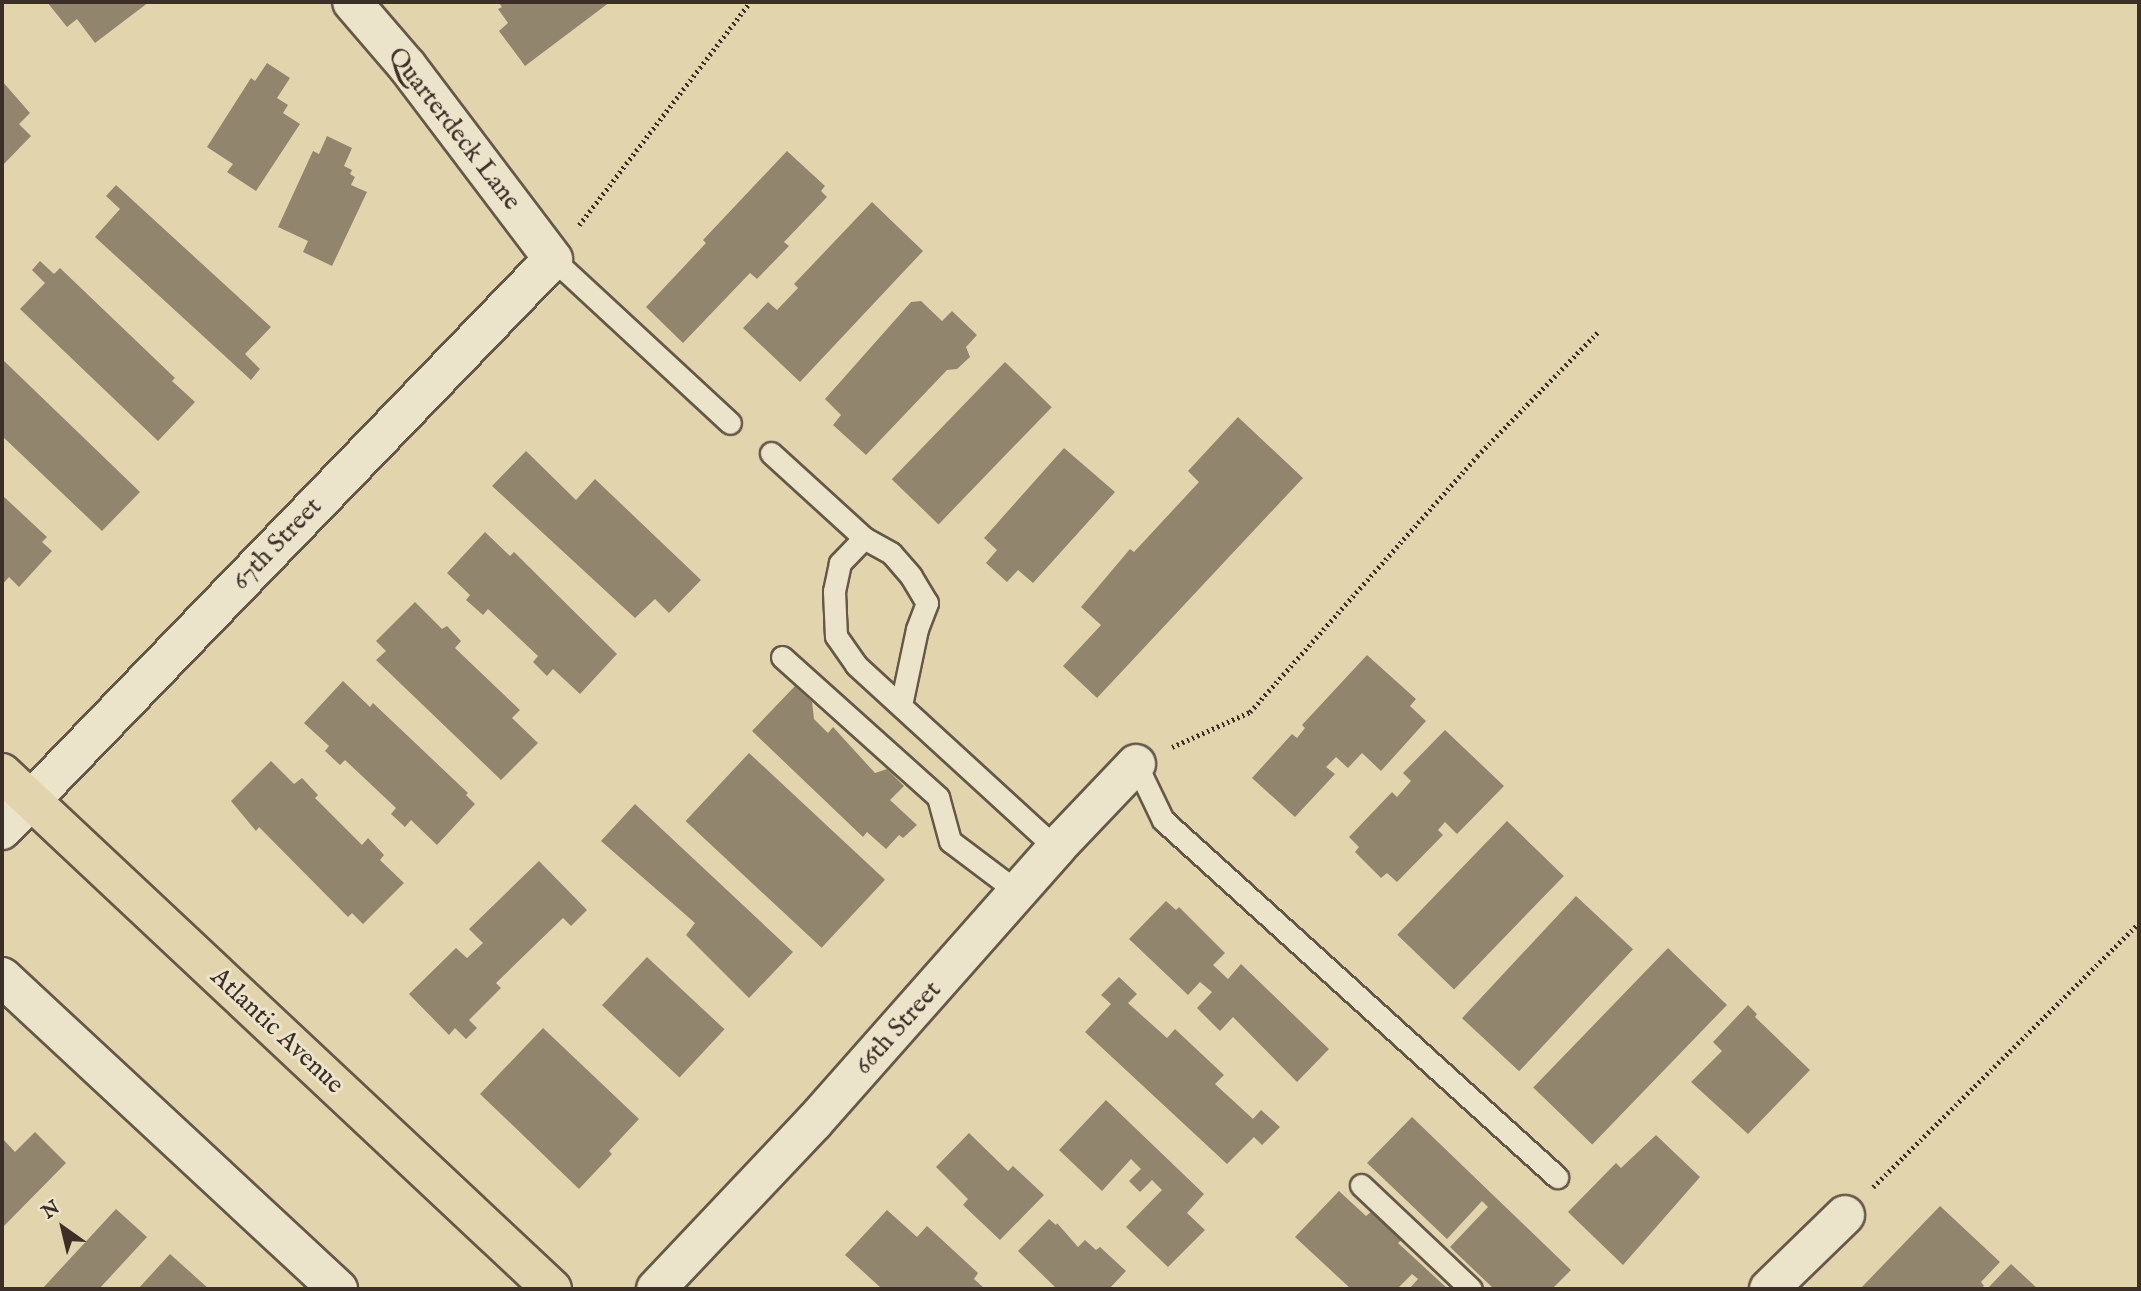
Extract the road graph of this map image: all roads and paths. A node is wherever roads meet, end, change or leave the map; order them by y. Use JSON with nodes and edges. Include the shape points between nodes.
{"nodes":[{"id":1,"x":352,"y":2,"type":"edge"},
{"id":2,"x":750,"y":2,"type":"edge"},
{"id":3,"x":553,"y":259,"type":"junction"},
{"id":4,"x":1598,"y":332,"type":"dead end"},
{"id":5,"x":730,"y":423,"type":"dead end"},
{"id":6,"x":771,"y":453,"type":"dead end"},
{"id":7,"x":864,"y":538,"type":"junction"},
{"id":8,"x":782,"y":657,"type":"dead end"},
{"id":9,"x":901,"y":705,"type":"junction"},
{"id":10,"x":1136,"y":764,"type":"junction"},
{"id":11,"x":2,"y":774,"type":"edge"},
{"id":12,"x":29,"y":799,"type":"junction"},
{"id":13,"x":2,"y":830,"type":"edge"},
{"id":14,"x":1056,"y":848,"type":"junction"},
{"id":15,"x":1018,"y":894,"type":"junction"},
{"id":16,"x":2139,"y":923,"type":"edge"},
{"id":17,"x":2,"y":976,"type":"edge"},
{"id":18,"x":1557,"y":1177,"type":"dead end"},
{"id":19,"x":1361,"y":1185,"type":"dead end"},
{"id":20,"x":1845,"y":1215,"type":"joint"},
{"id":21,"x":338,"y":1289,"type":"edge"},
{"id":22,"x":552,"y":1289,"type":"edge"},
{"id":23,"x":656,"y":1289,"type":"edge"},
{"id":24,"x":1471,"y":1289,"type":"edge"},
{"id":25,"x":1769,"y":1289,"type":"edge"}],
"edges":[{"from":1,"to":3,"type":"street","name":"Quarterdeck Lane","via":[[407,66]]},
{"from":2,"to":3,"type":"path"},
{"from":3,"to":5,"type":"lane"},
{"from":3,"to":12,"type":"street","name":"67th Street"},
{"from":4,"to":10,"type":"path","via":[[1477,456],[1250,712]]},
{"from":6,"to":7,"type":"lane"},
{"from":7,"to":9,"type":"lane","via":[[891,553],[927,603]]},
{"from":7,"to":9,"type":"lane","via":[[840,563],[834,591],[836,636],[856,665]]},
{"from":8,"to":15,"type":"lane","via":[[938,797],[950,841]]},
{"from":9,"to":14,"type":"lane"},
{"from":10,"to":14,"type":"street","name":"66th Street"},
{"from":10,"to":18,"type":"lane","via":[[1163,820]]},
{"from":11,"to":12,"type":"highway","name":"Atlantic Avenue"},
{"from":12,"to":13,"type":"street","name":"67th Street"},
{"from":12,"to":22,"type":"highway","name":"Atlantic Avenue"},
{"from":14,"to":15,"type":"street","name":"66th Street"},
{"from":15,"to":23,"type":"street","name":"66th Street","via":[[814,1122]]},
{"from":16,"to":20,"type":"path"},
{"from":17,"to":21,"type":"street"},
{"from":19,"to":24,"type":"lane"},
{"from":20,"to":25,"type":"street"}]}
